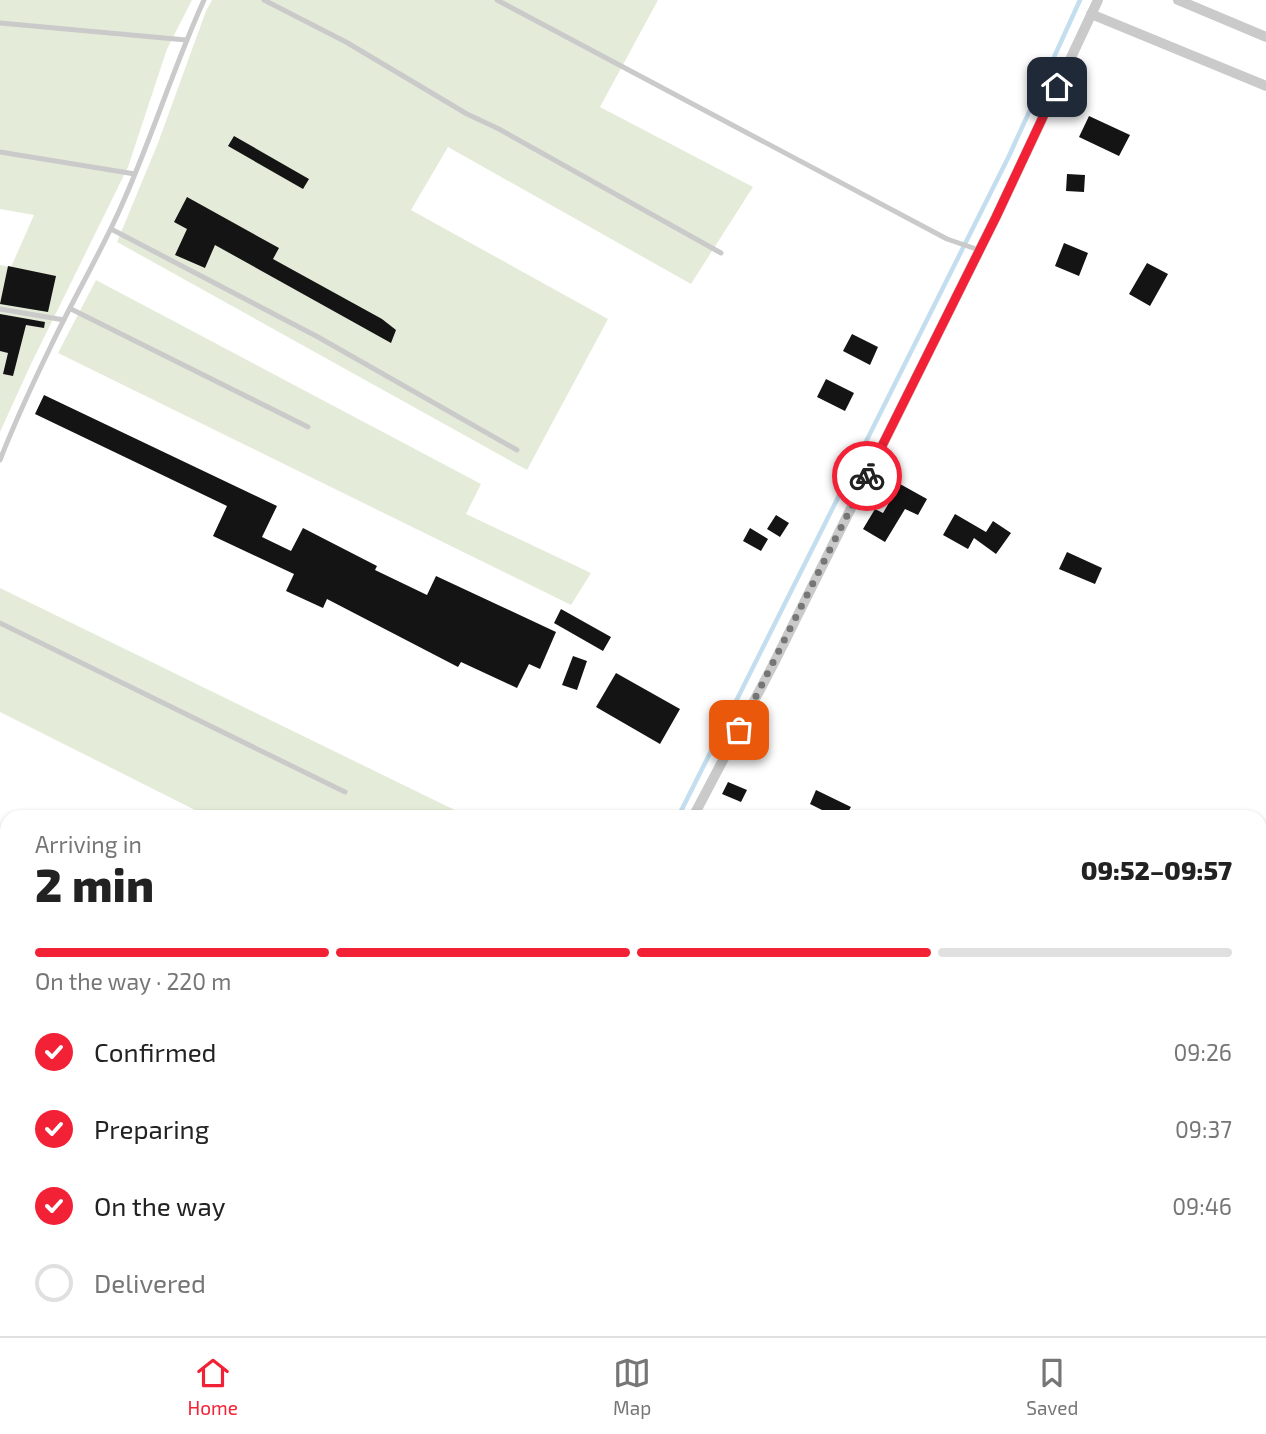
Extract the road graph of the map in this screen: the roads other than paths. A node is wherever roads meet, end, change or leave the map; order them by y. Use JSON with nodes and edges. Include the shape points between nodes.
{"nodes":[{"id":1,"x":204,"y":0,"type":"edge"},
{"id":2,"x":264,"y":0,"type":"edge"},
{"id":3,"x":498,"y":0,"type":"edge"},
{"id":4,"x":518,"y":0,"type":"edge"},
{"id":5,"x":1098,"y":0,"type":"edge"},
{"id":6,"x":1178,"y":0,"type":"edge"},
{"id":7,"x":512,"y":8,"type":"junction"},
{"id":8,"x":1091,"y":14,"type":"junction"},
{"id":9,"x":0,"y":23,"type":"edge"},
{"id":10,"x":1266,"y":37,"type":"edge"},
{"id":11,"x":186,"y":40,"type":"junction"},
{"id":12,"x":1266,"y":86,"type":"edge"},
{"id":13,"x":0,"y":152,"type":"edge"},
{"id":14,"x":135,"y":174,"type":"junction"},
{"id":15,"x":111,"y":229,"type":"junction"},
{"id":16,"x":979,"y":250,"type":"junction"},
{"id":17,"x":720,"y":253,"type":"dead end"},
{"id":18,"x":0,"y":309,"type":"edge"},
{"id":19,"x":71,"y":309,"type":"junction"},
{"id":20,"x":64,"y":320,"type":"junction"},
{"id":21,"x":307,"y":427,"type":"dead end"},
{"id":22,"x":517,"y":450,"type":"dead end"},
{"id":23,"x":0,"y":460,"type":"edge"},
{"id":24,"x":0,"y":623,"type":"edge"},
{"id":25,"x":345,"y":792,"type":"dead end"},
{"id":26,"x":698,"y":810,"type":"edge"}],
"edges":[{"from":1,"to":11,"type":"lane"},
{"from":2,"to":17,"type":"lane"},
{"from":3,"to":7,"type":"lane"},
{"from":4,"to":7,"type":"lane"},
{"from":5,"to":8,"type":"street"},
{"from":6,"to":10,"type":"street"},
{"from":7,"to":16,"type":"lane","via":[[947,239]]},
{"from":8,"to":12,"type":"street"},
{"from":8,"to":16,"type":"street"},
{"from":9,"to":11,"type":"lane"},
{"from":11,"to":14,"type":"lane"},
{"from":13,"to":14,"type":"lane"},
{"from":14,"to":15,"type":"lane"},
{"from":15,"to":19,"type":"lane"},
{"from":15,"to":22,"type":"lane","via":[[318,337]]},
{"from":16,"to":26,"type":"street"},
{"from":18,"to":20,"type":"lane"},
{"from":19,"to":20,"type":"lane"},
{"from":19,"to":21,"type":"lane"},
{"from":20,"to":23,"type":"lane"},
{"from":24,"to":25,"type":"lane"}]}
